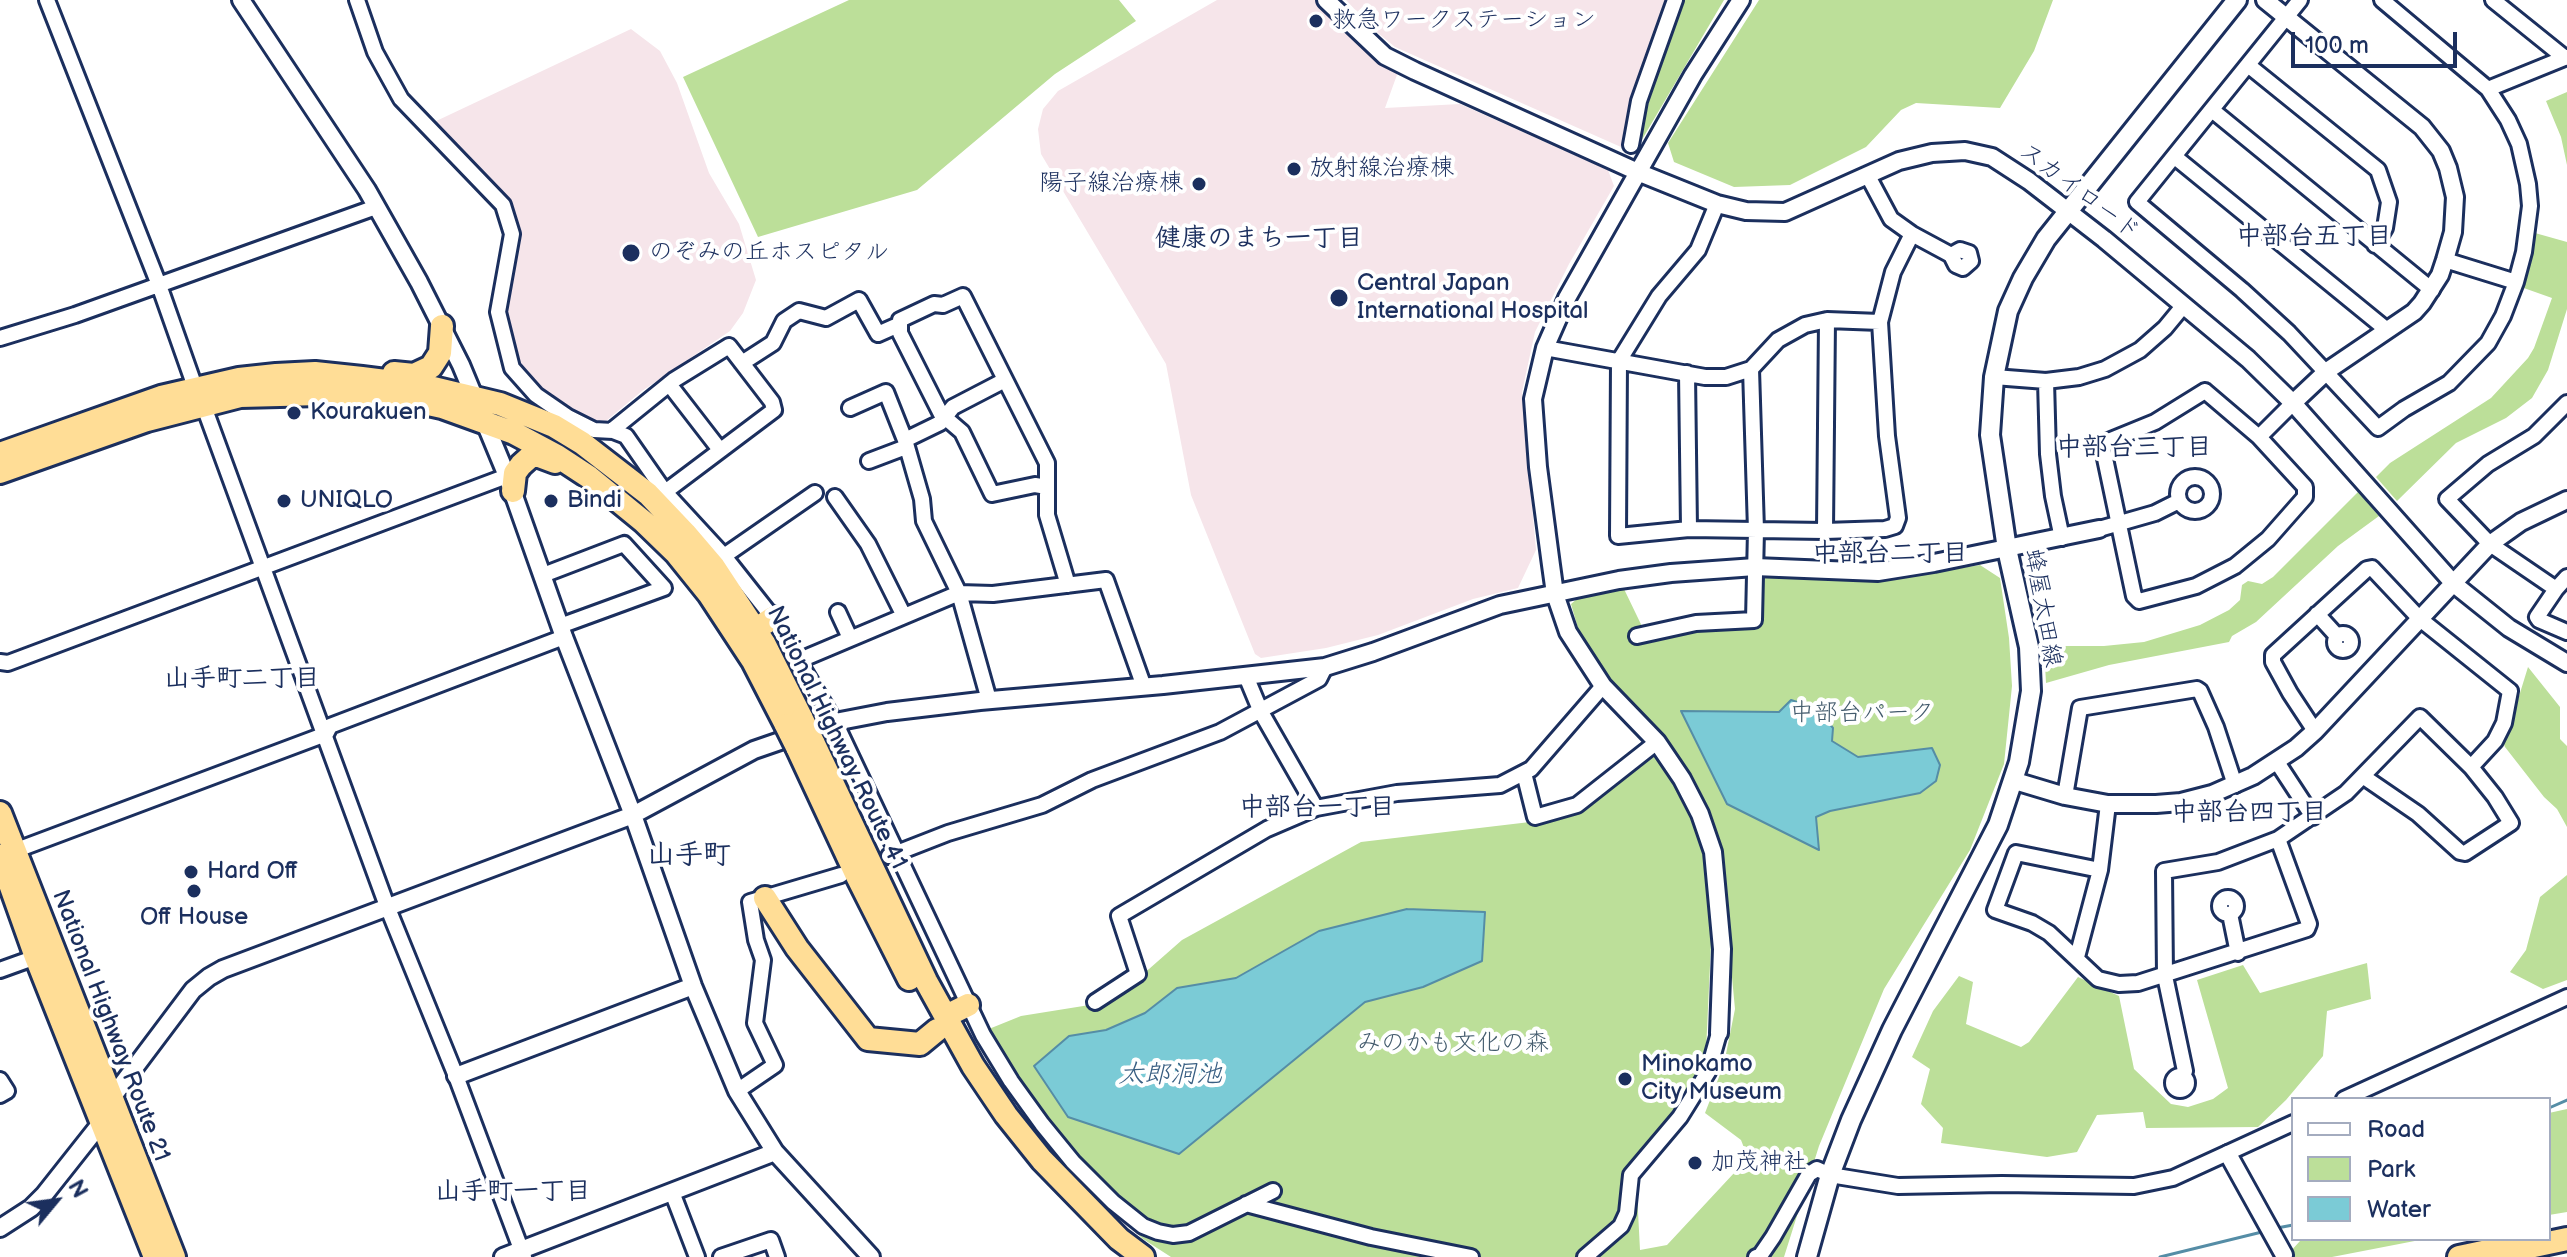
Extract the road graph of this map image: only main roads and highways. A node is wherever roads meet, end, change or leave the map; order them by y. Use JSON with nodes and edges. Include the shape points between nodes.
{"nodes":[{"id":1,"x":2237,"y":0,"type":"edge"},
{"id":2,"x":442,"y":326,"type":"road end"},
{"id":3,"x":354,"y":377,"type":"junction"},
{"id":4,"x":199,"y":396,"type":"junction"},
{"id":5,"x":0,"y":454,"type":"edge"},
{"id":6,"x":0,"y":472,"type":"edge"},
{"id":7,"x":510,"y":484,"type":"road end"},
{"id":8,"x":598,"y":485,"type":"junction"},
{"id":9,"x":794,"y":722,"type":"junction"},
{"id":10,"x":0,"y":813,"type":"edge"},
{"id":11,"x":7,"y":853,"type":"edge"},
{"id":12,"x":765,"y":898,"type":"road end"},
{"id":13,"x":968,"y":1005,"type":"road end"},
{"id":14,"x":942,"y":1023,"type":"junction"},
{"id":15,"x":2567,"y":1239,"type":"edge"},
{"id":16,"x":2532,"y":1241,"type":"edge"},
{"id":17,"x":155,"y":1257,"type":"edge"},
{"id":18,"x":174,"y":1257,"type":"edge"},
{"id":19,"x":1128,"y":1257,"type":"edge"},
{"id":20,"x":1143,"y":1257,"type":"edge"},
{"id":21,"x":1807,"y":1257,"type":"edge"},
{"id":22,"x":2459,"y":1257,"type":"edge"},
{"id":23,"x":2482,"y":1257,"type":"edge"},
{"id":24,"x":2513,"y":1257,"type":"edge"}],
"edges":[{"from":1,"to":21,"type":"main road","name":"蜂屋太田線","via":[[2046,239],[2008,311],[1994,377],[1990,435],[2029,647],[2027,726],[1998,825],[1851,1120]]},
{"from":2,"to":3,"type":"highway","via":[[440,353],[431,367],[414,375],[374,372]]},
{"from":3,"to":4,"type":"highway","name":"National Highway Route 41","via":[[286,374]]},
{"from":3,"to":9,"type":"highway","name":"National Highway Route 41","via":[[425,386],[523,412],[618,468],[685,533],[764,624]]},
{"from":4,"to":5,"type":"highway","name":"National Highway Route 41","via":[[161,397]]},
{"from":4,"to":6,"type":"highway","name":"National Highway Route 41"},
{"from":4,"to":8,"type":"highway","name":"National Highway Route 41","via":[[360,393],[442,407],[514,433]]},
{"from":7,"to":8,"type":"highway","via":[[521,465],[539,456]]},
{"from":8,"to":9,"type":"highway","name":"National Highway Route 41","via":[[676,553]]},
{"from":9,"to":14,"type":"highway","name":"National Highway Route 41","bridge":true,"via":[[885,896]]},
{"from":10,"to":11,"type":"highway","name":"National Highway Route 21"},
{"from":11,"to":17,"type":"highway","name":"National Highway Route 21","via":[[36,957]]},
{"from":11,"to":18,"type":"highway","name":"National Highway Route 21"},
{"from":12,"to":14,"type":"highway","via":[[868,1039],[920,1044]]},
{"from":13,"to":14,"type":"highway"},
{"from":14,"to":19,"type":"highway","name":"National Highway Route 41","via":[[989,1112],[1036,1169]]},
{"from":14,"to":20,"type":"highway","name":"National Highway Route 41","via":[[1042,1160]]},
{"from":15,"to":23,"type":"highway"},
{"from":15,"to":24,"type":"highway"},
{"from":16,"to":22,"type":"highway"}]}
